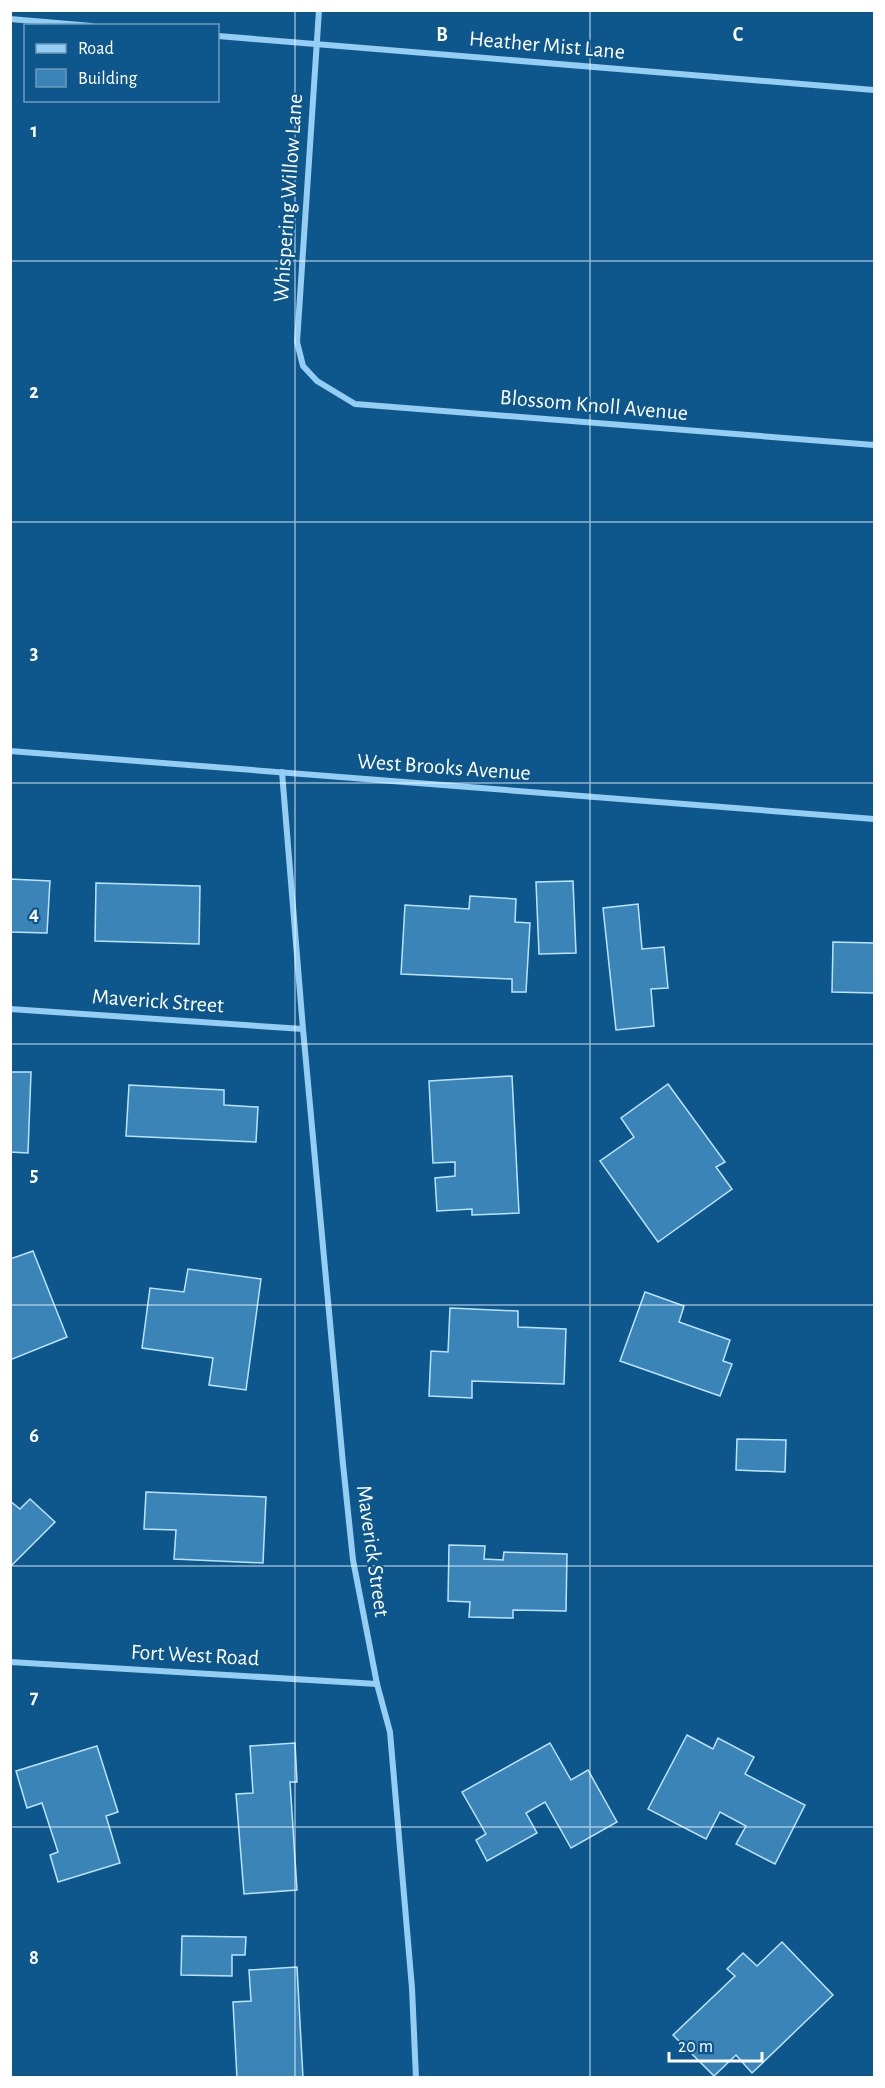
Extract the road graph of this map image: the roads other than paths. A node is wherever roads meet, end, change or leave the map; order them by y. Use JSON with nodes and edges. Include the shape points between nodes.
{"nodes":[{"id":1,"x":319,"y":10,"type":"edge"},
{"id":2,"x":10,"y":19,"type":"edge"},
{"id":3,"x":69,"y":24,"type":"edge"},
{"id":4,"x":219,"y":36,"type":"edge"},
{"id":5,"x":315,"y":44,"type":"junction"},
{"id":6,"x":874,"y":90,"type":"edge"},
{"id":7,"x":317,"y":381,"type":"joint"},
{"id":8,"x":874,"y":445,"type":"edge"},
{"id":9,"x":10,"y":752,"type":"edge"},
{"id":10,"x":282,"y":772,"type":"junction"},
{"id":11,"x":874,"y":819,"type":"edge"},
{"id":12,"x":10,"y":1009,"type":"edge"},
{"id":13,"x":303,"y":1029,"type":"junction"},
{"id":14,"x":10,"y":1662,"type":"edge"},
{"id":15,"x":377,"y":1683,"type":"junction"},
{"id":16,"x":416,"y":2078,"type":"edge"}],
"edges":[{"from":1,"to":5,"type":"street","name":"Whispering Willow Lane"},
{"from":2,"to":3,"type":"street"},
{"from":4,"to":5,"type":"street","name":"Heather Mist Lane"},
{"from":5,"to":6,"type":"street","name":"Heather Mist Lane"},
{"from":5,"to":7,"type":"street","name":"Whispering Willow Lane","via":[[297,342],[303,366]]},
{"from":7,"to":8,"type":"street","name":"Blossom Knoll Avenue","via":[[355,404]]},
{"from":9,"to":10,"type":"street","name":"West Brooks Avenue"},
{"from":10,"to":11,"type":"street","name":"West Brooks Avenue"},
{"from":10,"to":13,"type":"street","name":"Maverick Street"},
{"from":12,"to":13,"type":"street","name":"Maverick Street"},
{"from":13,"to":15,"type":"street","name":"Maverick Street","via":[[353,1560]]},
{"from":14,"to":15,"type":"street","name":"Fort West Road"},
{"from":15,"to":16,"type":"street","name":"Maverick Street","via":[[390,1732]]}]}
